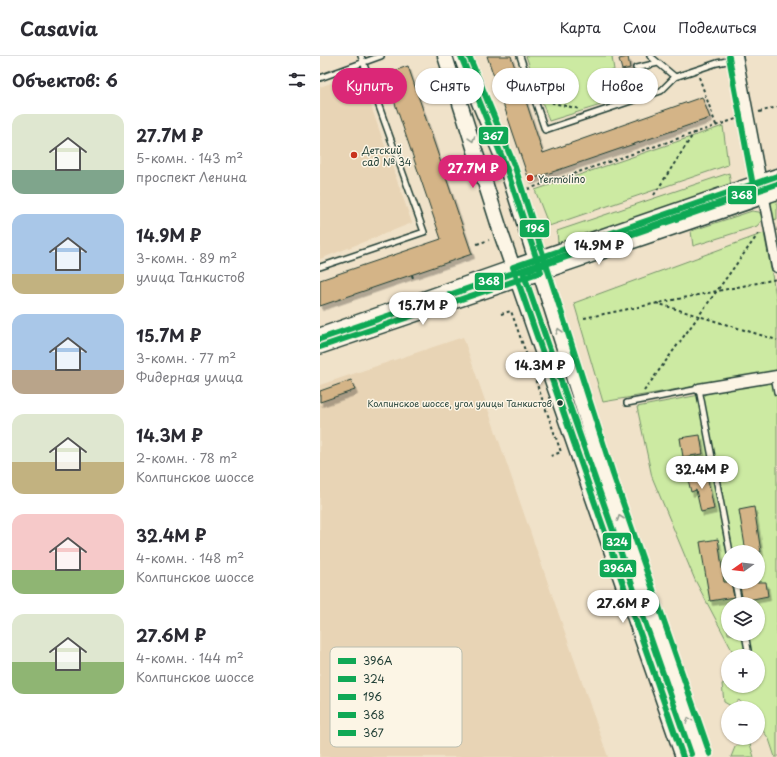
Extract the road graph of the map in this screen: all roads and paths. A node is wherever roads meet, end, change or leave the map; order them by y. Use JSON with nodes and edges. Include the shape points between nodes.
{"nodes":[{"id":1,"x":362,"y":56,"type":"edge"},
{"id":2,"x":381,"y":56,"type":"edge"},
{"id":3,"x":445,"y":56,"type":"edge"},
{"id":4,"x":461,"y":56,"type":"edge"},
{"id":5,"x":520,"y":56,"type":"edge"},
{"id":6,"x":650,"y":56,"type":"edge"},
{"id":7,"x":737,"y":58,"type":"edge"},
{"id":8,"x":364,"y":62,"type":"junction"},
{"id":9,"x":658,"y":63,"type":"junction"},
{"id":10,"x":524,"y":68,"type":"edge"},
{"id":11,"x":636,"y":68,"type":"dead end"},
{"id":12,"x":696,"y":70,"type":"junction"},
{"id":13,"x":675,"y":77,"type":"junction"},
{"id":14,"x":320,"y":78,"type":"edge"},
{"id":15,"x":536,"y":104,"type":"edge"},
{"id":16,"x":560,"y":104,"type":"edge"},
{"id":17,"x":777,"y":107,"type":"edge"},
{"id":18,"x":601,"y":111,"type":"junction"},
{"id":19,"x":748,"y":115,"type":"junction"},
{"id":20,"x":716,"y":125,"type":"junction"},
{"id":21,"x":694,"y":133,"type":"junction"},
{"id":22,"x":777,"y":176,"type":"edge"},
{"id":23,"x":760,"y":182,"type":"junction"},
{"id":24,"x":528,"y":189,"type":"dead end"},
{"id":25,"x":777,"y":192,"type":"edge"},
{"id":26,"x":654,"y":195,"type":"dead end"},
{"id":27,"x":763,"y":196,"type":"junction"},
{"id":28,"x":760,"y":233,"type":"dead end"},
{"id":29,"x":492,"y":239,"type":"dead end"},
{"id":30,"x":477,"y":244,"type":"dead end"},
{"id":31,"x":538,"y":266,"type":"junction"},
{"id":32,"x":320,"y":267,"type":"edge"},
{"id":33,"x":513,"y":267,"type":"junction"},
{"id":34,"x":777,"y":267,"type":"edge"},
{"id":35,"x":412,"y":275,"type":"dead end"},
{"id":36,"x":413,"y":278,"type":"dead end"},
{"id":37,"x":777,"y":279,"type":"edge"},
{"id":38,"x":518,"y":280,"type":"junction"},
{"id":39,"x":716,"y":293,"type":"junction"},
{"id":40,"x":655,"y":302,"type":"junction"},
{"id":41,"x":501,"y":314,"type":"dead end"},
{"id":42,"x":698,"y":316,"type":"junction"},
{"id":43,"x":584,"y":318,"type":"dead end"},
{"id":44,"x":320,"y":335,"type":"edge"},
{"id":45,"x":777,"y":340,"type":"edge"},
{"id":46,"x":320,"y":347,"type":"edge"},
{"id":47,"x":776,"y":376,"type":"edge"},
{"id":48,"x":699,"y":389,"type":"junction"},
{"id":49,"x":777,"y":392,"type":"edge"},
{"id":50,"x":638,"y":400,"type":"junction"},
{"id":51,"x":627,"y":403,"type":"dead end"},
{"id":52,"x":548,"y":457,"type":"dead end"},
{"id":53,"x":729,"y":545,"type":"edge"},
{"id":54,"x":683,"y":757,"type":"edge"},
{"id":55,"x":702,"y":757,"type":"edge"}],
"edges":[{"from":1,"to":8,"type":"lane"},
{"from":2,"to":8,"type":"lane"},
{"from":3,"to":33,"type":"main road","one_way":true},
{"from":4,"to":31,"type":"main road","via":[[475,96],[507,169]]},
{"from":5,"to":10,"type":"lane"},
{"from":6,"to":9,"type":"lane"},
{"from":7,"to":12,"type":"lane"},
{"from":7,"to":19,"type":"street"},
{"from":8,"to":14,"type":"lane"},
{"from":8,"to":32,"type":"lane","via":[[424,232]]},
{"from":9,"to":11,"type":"lane"},
{"from":9,"to":13,"type":"lane"},
{"from":12,"to":13,"type":"lane"},
{"from":12,"to":20,"type":"path"},
{"from":13,"to":18,"type":"lane","via":[[661,91]]},
{"from":15,"to":18,"type":"lane","via":[[545,130]]},
{"from":16,"to":18,"type":"path"},
{"from":17,"to":19,"type":"path"},
{"from":19,"to":20,"type":"path"},
{"from":19,"to":23,"type":"street"},
{"from":20,"to":21,"type":"path"},
{"from":21,"to":24,"type":"path"},
{"from":21,"to":26,"type":"path"},
{"from":22,"to":23,"type":"main road"},
{"from":23,"to":27,"type":"street"},
{"from":23,"to":31,"type":"main road"},
{"from":25,"to":27,"type":"main road"},
{"from":27,"to":31,"type":"main road"},
{"from":27,"to":34,"type":"street"},
{"from":28,"to":39,"type":"path"},
{"from":29,"to":30,"type":"path"},
{"from":31,"to":33,"type":"main road"},
{"from":31,"to":38,"type":"main road"},
{"from":55,"to":31,"type":"main road","one_way":true,"via":[[605,476]]},
{"from":33,"to":38,"type":"main road"},
{"from":33,"to":44,"type":"street"},
{"from":35,"to":36,"type":"path"},
{"from":37,"to":39,"type":"path"},
{"from":38,"to":46,"type":"street"},
{"from":38,"to":54,"type":"main road"},
{"from":39,"to":40,"type":"path"},
{"from":39,"to":42,"type":"path"},
{"from":40,"to":42,"type":"path"},
{"from":40,"to":43,"type":"path"},
{"from":41,"to":52,"type":"path","via":[[511,310],[561,452]]},
{"from":42,"to":45,"type":"path"},
{"from":42,"to":50,"type":"path"},
{"from":47,"to":48,"type":"street"},
{"from":47,"to":49,"type":"lane"},
{"from":48,"to":50,"type":"lane"},
{"from":48,"to":53,"type":"lane"},
{"from":50,"to":51,"type":"lane"}]}
